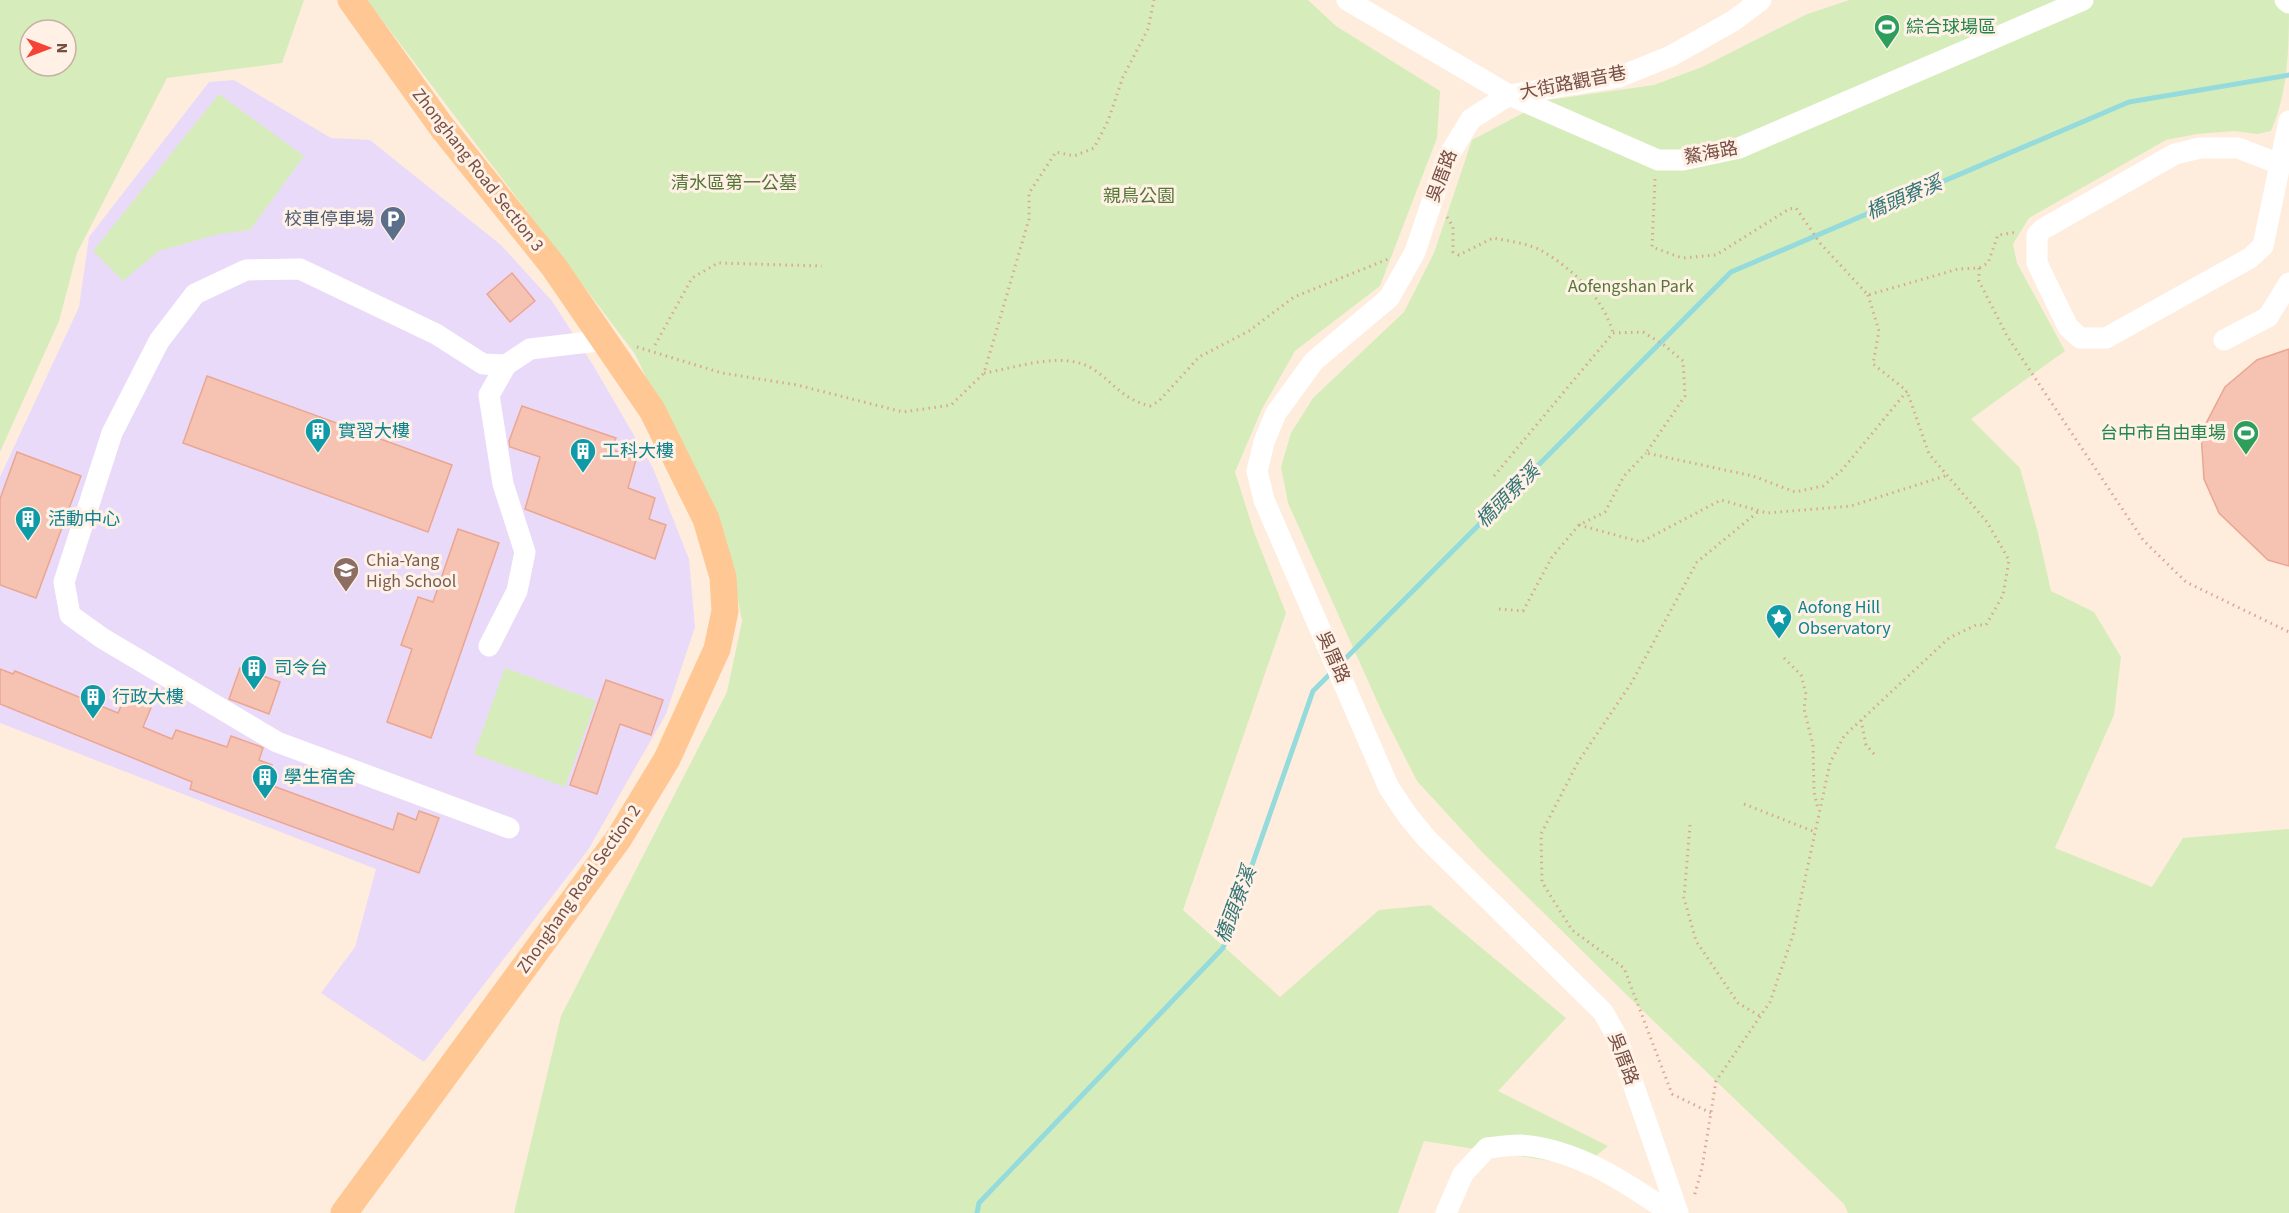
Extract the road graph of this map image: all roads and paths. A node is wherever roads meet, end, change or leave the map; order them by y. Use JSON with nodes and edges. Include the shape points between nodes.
{"nodes":[{"id":1,"x":351,"y":0,"type":"edge"},
{"id":2,"x":1154,"y":0,"type":"edge"},
{"id":3,"x":1347,"y":0,"type":"edge"},
{"id":4,"x":1761,"y":0,"type":"edge"},
{"id":5,"x":2083,"y":0,"type":"edge"},
{"id":6,"x":2285,"y":0,"type":"edge"},
{"id":7,"x":2289,"y":3,"type":"edge"},
{"id":8,"x":1509,"y":95,"type":"junction"},
{"id":9,"x":2289,"y":121,"type":"edge"},
{"id":10,"x":1658,"y":160,"type":"junction"},
{"id":11,"x":2282,"y":165,"type":"junction"},
{"id":12,"x":1438,"y":221,"type":"dead end"},
{"id":13,"x":2037,"y":235,"type":"junction"},
{"id":14,"x":1415,"y":252,"type":"junction"},
{"id":15,"x":822,"y":266,"type":"dead end"},
{"id":16,"x":1978,"y":268,"type":"junction"},
{"id":17,"x":2289,"y":283,"type":"edge"},
{"id":18,"x":1868,"y":294,"type":"junction"},
{"id":19,"x":1612,"y":333,"type":"junction"},
{"id":20,"x":606,"y":340,"type":"junction"},
{"id":21,"x":2224,"y":340,"type":"dead end"},
{"id":22,"x":655,"y":345,"type":"dead end"},
{"id":23,"x":506,"y":365,"type":"junction"},
{"id":24,"x":984,"y":373,"type":"junction"},
{"id":25,"x":1907,"y":391,"type":"junction"},
{"id":26,"x":1646,"y":453,"type":"junction"},
{"id":27,"x":1948,"y":475,"type":"junction"},
{"id":28,"x":1494,"y":476,"type":"dead end"},
{"id":29,"x":1759,"y":511,"type":"junction"},
{"id":30,"x":1580,"y":525,"type":"junction"},
{"id":31,"x":1499,"y":609,"type":"dead end"},
{"id":32,"x":2289,"y":632,"type":"edge"},
{"id":33,"x":489,"y":646,"type":"dead end"},
{"id":34,"x":1784,"y":658,"type":"dead end"},
{"id":35,"x":1861,"y":720,"type":"junction"},
{"id":36,"x":1874,"y":754,"type":"dead end"},
{"id":37,"x":1744,"y":804,"type":"dead end"},
{"id":38,"x":1819,"y":810,"type":"junction"},
{"id":39,"x":1690,"y":825,"type":"dead end"},
{"id":40,"x":509,"y":828,"type":"dead end"},
{"id":41,"x":1815,"y":832,"type":"junction"},
{"id":42,"x":1760,"y":1016,"type":"junction"},
{"id":43,"x":1711,"y":1113,"type":"junction"},
{"id":44,"x":1685,"y":1209,"type":"edge"},
{"id":45,"x":344,"y":1213,"type":"edge"},
{"id":46,"x":1446,"y":1213,"type":"edge"},
{"id":47,"x":1671,"y":1213,"type":"edge"}],
"edges":[{"from":1,"to":20,"type":"main road","name":"Zhonghang Road Section 3","via":[[441,126],[554,267]]},
{"from":2,"to":24,"type":"path","via":[[1149,29],[1123,77],[1094,148],[1074,156],[1056,152],[1029,193],[1029,219]]},
{"from":3,"to":8,"type":"street","name":"鰲海路"},
{"from":4,"to":8,"type":"street","name":"大街路觀音巷","via":[[1733,21],[1671,56],[1619,77]]},
{"from":5,"to":10,"type":"street","name":"鰲海路","via":[[1739,148],[1683,160]]},
{"from":6,"to":7,"type":"street"},
{"from":8,"to":10,"type":"street","name":"鰲海路"},
{"from":8,"to":14,"type":"street","name":"吳厝路","via":[[1471,119],[1459,137],[1446,160]]},
{"from":9,"to":11,"type":"street"},
{"from":10,"to":18,"type":"path","via":[[1652,247],[1682,258],[1716,255],[1796,208],[1820,243]]},
{"from":11,"to":13,"type":"street","via":[[2238,148],[2200,148],[2175,154]]},
{"from":11,"to":13,"type":"street","via":[[2263,246],[2250,258],[2106,338],[2080,338],[2068,327],[2037,263]]},
{"from":12,"to":19,"type":"path","via":[[1447,217],[1451,220],[1453,252],[1460,255],[1492,238],[1540,249],[1578,278],[1608,315]]},
{"from":13,"to":16,"type":"path","via":[[2016,231],[1998,235],[1988,263]]},
{"from":14,"to":24,"type":"path","via":[[1294,297],[1250,331],[1198,357],[1150,406],[1132,402],[1091,368],[1065,359]]},
{"from":14,"to":44,"type":"street","name":"吳厝路","via":[[1389,298],[1314,361],[1276,413],[1257,471],[1264,500],[1389,788],[1427,839],[1603,1012],[1616,1035]]},
{"from":15,"to":22,"type":"path","via":[[718,263],[692,278]]},
{"from":16,"to":18,"type":"path","via":[[1958,269]]},
{"from":16,"to":32,"type":"path","via":[[1979,281],[2007,336],[2143,540],[2186,582]]},
{"from":17,"to":21,"type":"street","via":[[2268,317]]},
{"from":18,"to":25,"type":"path","via":[[1879,331],[1873,364]]},
{"from":19,"to":26,"type":"path","via":[[1643,332],[1683,361],[1685,396]]},
{"from":19,"to":28,"type":"path"},
{"from":20,"to":23,"type":"street","via":[[530,349]]},
{"from":20,"to":24,"type":"path","via":[[722,373],[797,385],[903,412],[951,405]]},
{"from":20,"to":45,"type":"main road","name":"Zhonghang Road Section 2","via":[[652,410],[706,519],[723,577],[725,612],[717,649],[667,759],[619,838]]},
{"from":23,"to":33,"type":"street","via":[[489,395],[503,484],[525,552],[517,591]]},
{"from":23,"to":40,"type":"street","via":[[483,364],[436,334],[300,269],[246,270],[195,294],[159,341],[112,433],[64,582],[70,615],[278,742]]},
{"from":25,"to":26,"type":"path","via":[[1842,470],[1823,486],[1795,492],[1752,477]]},
{"from":25,"to":27,"type":"path","via":[[1929,454]]},
{"from":26,"to":30,"type":"path","via":[[1624,476],[1605,512]]},
{"from":27,"to":29,"type":"path","via":[[1851,506]]},
{"from":27,"to":35,"type":"path","via":[[1987,522],[2009,560],[2003,595],[1986,625],[1976,625],[1949,638]]},
{"from":29,"to":30,"type":"path","via":[[1721,500],[1641,542]]},
{"from":29,"to":43,"type":"path","via":[[1697,562],[1632,682],[1578,762],[1541,834],[1542,882],[1572,930],[1624,969],[1672,1094]]},
{"from":30,"to":31,"type":"path","via":[[1552,557],[1523,611]]},
{"from":34,"to":38,"type":"path","via":[[1801,675],[1806,694],[1804,709],[1813,745],[1814,792]]},
{"from":35,"to":36,"type":"path","via":[[1866,745]]},
{"from":35,"to":38,"type":"path","via":[[1844,736],[1830,763]]},
{"from":37,"to":41,"type":"path"},
{"from":38,"to":41,"type":"path"},
{"from":39,"to":42,"type":"path","via":[[1684,898],[1696,941],[1738,1003]]},
{"from":41,"to":42,"type":"path","via":[[1793,935],[1770,1002]]},
{"from":42,"to":43,"type":"path","via":[[1716,1081]]},
{"from":43,"to":44,"type":"path","via":[[1702,1168]]},
{"from":46,"to":47,"type":"street","via":[[1463,1174],[1487,1148],[1519,1145],[1568,1155],[1616,1176]]}]}
